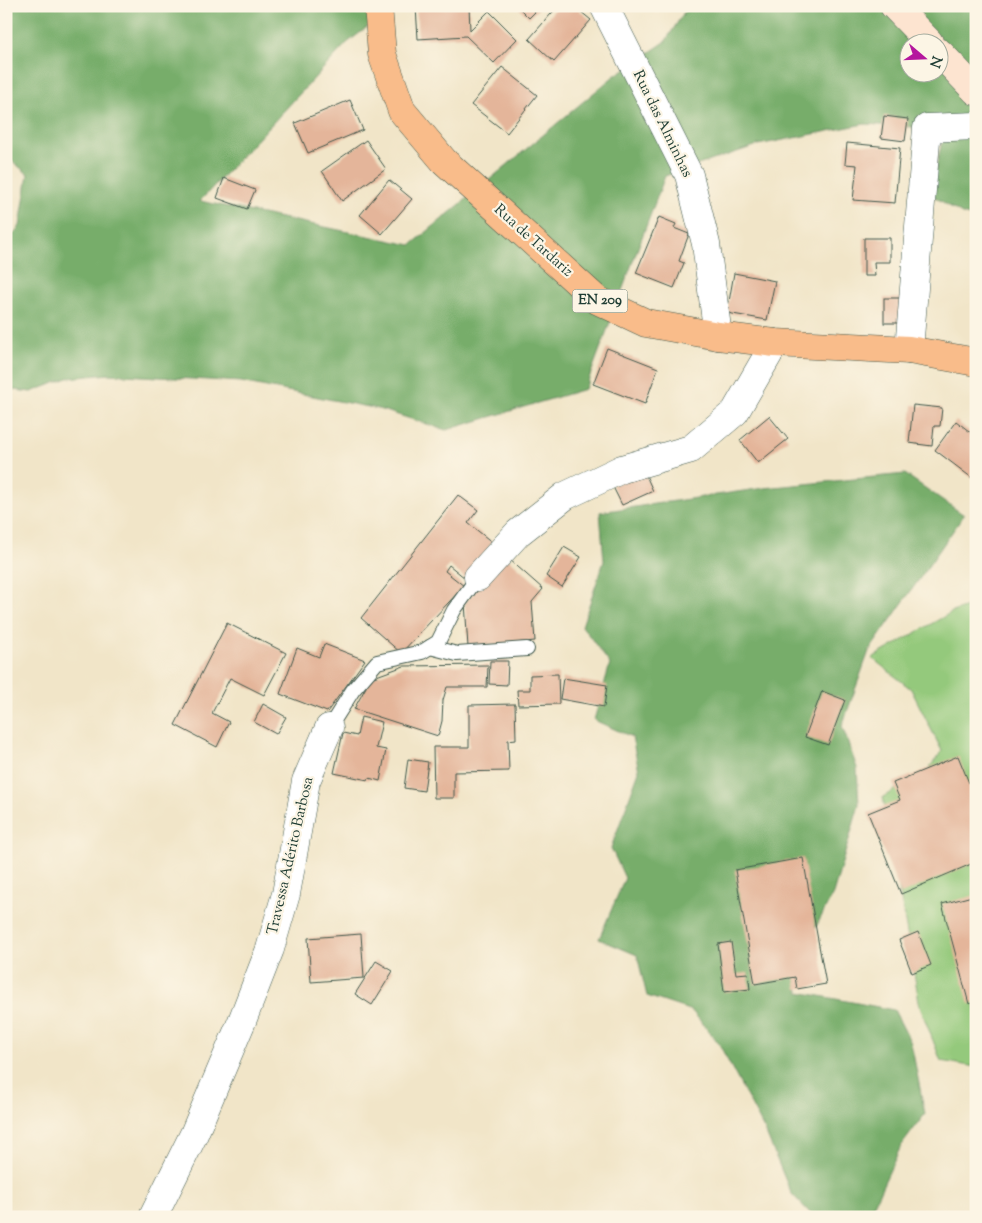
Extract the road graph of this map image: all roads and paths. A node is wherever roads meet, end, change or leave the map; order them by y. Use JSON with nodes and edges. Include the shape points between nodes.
{"nodes":[{"id":1,"x":378,"y":6,"type":"edge"},
{"id":2,"x":604,"y":6,"type":"edge"},
{"id":3,"x":894,"y":6,"type":"edge"},
{"id":4,"x":919,"y":32,"type":"edge"},
{"id":5,"x":950,"y":63,"type":"edge"},
{"id":6,"x":976,"y":90,"type":"edge"},
{"id":7,"x":976,"y":126,"type":"edge"},
{"id":8,"x":718,"y":336,"type":"junction"},
{"id":9,"x":775,"y":343,"type":"junction"},
{"id":10,"x":909,"y":350,"type":"junction"},
{"id":11,"x":976,"y":362,"type":"edge"},
{"id":12,"x":478,"y":577,"type":"joint"},
{"id":13,"x":430,"y":647,"type":"junction"},
{"id":14,"x":527,"y":649,"type":"dead end"},
{"id":15,"x":329,"y":728,"type":"joint"},
{"id":16,"x":153,"y":1217,"type":"edge"}],
"edges":[{"from":1,"to":8,"type":"main road","name":"Rua de Tardariz","number":"EN 209","via":[[382,54],[402,112],[444,160],[597,300],[646,323]]},
{"from":2,"to":8,"type":"street","name":"Rua das Alminhas","via":[[689,175],[706,244]]},
{"from":3,"to":4,"type":"street"},
{"from":5,"to":6,"type":"street"},
{"from":7,"to":10,"type":"street","via":[[927,128]]},
{"from":8,"to":9,"type":"main road","name":"Rua de Tardariz","number":"EN 209"},
{"from":9,"to":10,"type":"main road","name":"Rua de Tardariz","number":"EN 209"},
{"from":9,"to":12,"type":"street","via":[[735,412],[690,449],[622,468],[565,496],[518,533]]},
{"from":10,"to":11,"type":"main road","name":"Rua de Tardariz","number":"EN 209"},
{"from":12,"to":13,"type":"lane","via":[[454,610],[438,642]]},
{"from":13,"to":14,"type":"lane","via":[[456,654]]},
{"from":13,"to":15,"type":"lane","name":"Travessa Adérito Barbosa","via":[[422,652],[377,662],[352,690]]},
{"from":15,"to":16,"type":"street","name":"Travessa Adérito Barbosa","via":[[306,781],[286,894],[270,949],[194,1134]]}]}
